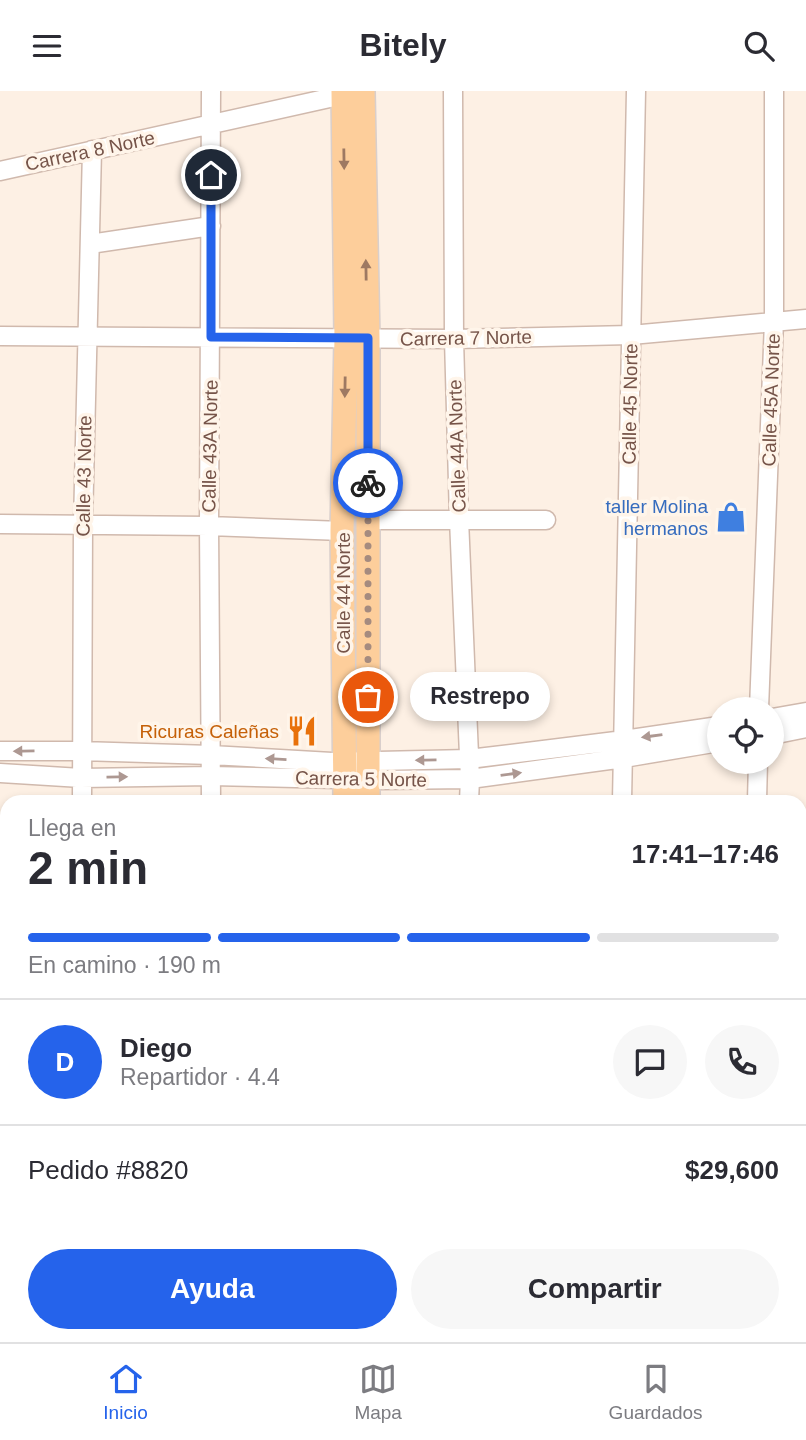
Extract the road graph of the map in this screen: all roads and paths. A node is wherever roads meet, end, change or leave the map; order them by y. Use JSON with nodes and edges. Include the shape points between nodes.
{"nodes":[{"id":1,"x":211,"y":91,"type":"edge"},
{"id":2,"x":453,"y":91,"type":"edge"},
{"id":3,"x":636,"y":91,"type":"edge"},
{"id":4,"x":774,"y":91,"type":"edge"},
{"id":5,"x":350,"y":92,"type":"edge"},
{"id":6,"x":211,"y":124,"type":"junction"},
{"id":7,"x":92,"y":151,"type":"junction"},
{"id":8,"x":0,"y":171,"type":"edge"},
{"id":9,"x":211,"y":226,"type":"junction"},
{"id":10,"x":90,"y":244,"type":"junction"},
{"id":11,"x":806,"y":319,"type":"edge"},
{"id":12,"x":774,"y":321,"type":"junction"},
{"id":13,"x":88,"y":335,"type":"junction"},
{"id":14,"x":631,"y":335,"type":"junction"},
{"id":15,"x":0,"y":336,"type":"edge"},
{"id":16,"x":211,"y":337,"type":"junction"},
{"id":17,"x":357,"y":338,"type":"junction"},
{"id":18,"x":454,"y":339,"type":"junction"},
{"id":19,"x":459,"y":519,"type":"junction"},
{"id":20,"x":368,"y":520,"type":"junction"},
{"id":21,"x":546,"y":520,"type":"dead end"},
{"id":22,"x":0,"y":524,"type":"edge"},
{"id":23,"x":83,"y":524,"type":"junction"},
{"id":24,"x":209,"y":526,"type":"junction"},
{"id":25,"x":342,"y":531,"type":"junction"},
{"id":26,"x":759,"y":697,"type":"edge"},
{"id":27,"x":806,"y":712,"type":"edge"},
{"id":28,"x":784,"y":716,"type":"edge"},
{"id":29,"x":806,"y":728,"type":"edge"},
{"id":30,"x":707,"y":729,"type":"edge"},
{"id":31,"x":784,"y":733,"type":"edge"},
{"id":32,"x":707,"y":743,"type":"edge"},
{"id":33,"x":624,"y":749,"type":"junction"},
{"id":34,"x":0,"y":751,"type":"edge"},
{"id":35,"x":81,"y":751,"type":"junction"},
{"id":36,"x":211,"y":755,"type":"junction"},
{"id":37,"x":469,"y":759,"type":"junction"},
{"id":38,"x":0,"y":773,"type":"edge"},
{"id":39,"x":758,"y":774,"type":"edge"},
{"id":40,"x":211,"y":776,"type":"junction"},
{"id":41,"x":81,"y":778,"type":"junction"},
{"id":42,"x":470,"y":779,"type":"junction"},
{"id":43,"x":356,"y":781,"type":"edge"},
{"id":44,"x":82,"y":795,"type":"edge"},
{"id":45,"x":211,"y":795,"type":"edge"},
{"id":46,"x":469,"y":795,"type":"edge"},
{"id":47,"x":622,"y":795,"type":"edge"},
{"id":48,"x":757,"y":795,"type":"edge"}],
"edges":[{"from":1,"to":6,"type":"street","name":"Calle 43A Norte"},
{"from":2,"to":18,"type":"street","name":"Calle 44A Norte"},
{"from":3,"to":14,"type":"street","name":"Calle 45 Norte"},
{"from":4,"to":12,"type":"street","name":"Calle 45A Norte"},
{"from":5,"to":6,"type":"street","name":"Carrera 8 Norte"},
{"from":5,"to":17,"type":"main road","name":"Calle 44 Norte"},
{"from":6,"to":7,"type":"street","name":"Carrera 8 Norte"},
{"from":6,"to":9,"type":"street","name":"Calle 43A Norte"},
{"from":7,"to":8,"type":"street","name":"Carrera 8 Norte"},
{"from":7,"to":10,"type":"street","name":"Calle 43 Norte"},
{"from":9,"to":10,"type":"street"},
{"from":9,"to":16,"type":"street","name":"Calle 43A Norte"},
{"from":10,"to":13,"type":"street","name":"Calle 43 Norte"},
{"from":11,"to":12,"type":"street","name":"Carrera 7 Norte"},
{"from":12,"to":14,"type":"street","name":"Carrera 7 Norte"},
{"from":12,"to":26,"type":"street","name":"Calle 45A Norte"},
{"from":13,"to":15,"type":"street","name":"Carrera 7 Norte"},
{"from":13,"to":16,"type":"street","name":"Carrera 7 Norte"},
{"from":13,"to":23,"type":"street","name":"Calle 43 Norte"},
{"from":14,"to":18,"type":"street","name":"Carrera 7 Norte"},
{"from":14,"to":33,"type":"street","name":"Calle 45 Norte"},
{"from":16,"to":17,"type":"street","name":"Carrera 7 Norte"},
{"from":16,"to":24,"type":"street","name":"Calle 43A Norte"},
{"from":17,"to":18,"type":"street","name":"Carrera 7 Norte"},
{"from":17,"to":20,"type":"main road","name":"Calle 44 Norte"},
{"from":17,"to":25,"type":"main road","name":"Calle 44 Norte","one_way":true},
{"from":18,"to":19,"type":"street","name":"Calle 44A Norte"},
{"from":19,"to":20,"type":"street"},
{"from":19,"to":21,"type":"street"},
{"from":19,"to":37,"type":"street","name":"Calle 44A Norte"},
{"from":20,"to":43,"type":"main road","name":"Calle 44 Norte"},
{"from":22,"to":23,"type":"street"},
{"from":23,"to":24,"type":"street"},
{"from":23,"to":35,"type":"street","name":"Calle 43 Norte"},
{"from":24,"to":25,"type":"street"},
{"from":24,"to":36,"type":"street","name":"Calle 43A Norte"},
{"from":25,"to":43,"type":"main road","name":"Calle 44 Norte"},
{"from":27,"to":28,"type":"street"},
{"from":29,"to":31,"type":"street"},
{"from":30,"to":33,"type":"street","name":"Carrera 5 Norte","one_way":true},
{"from":32,"to":33,"type":"street","name":"Carrera 5 Norte"},
{"from":33,"to":37,"type":"street","name":"Carrera 5 Norte"},
{"from":42,"to":33,"type":"street","name":"Carrera 5 Norte","one_way":true},
{"from":33,"to":47,"type":"street","name":"Calle 45 Norte"},
{"from":35,"to":34,"type":"street","name":"Carrera 5 Norte","one_way":true},
{"from":35,"to":36,"type":"street","name":"Carrera 5 Norte"},
{"from":35,"to":41,"type":"street","name":"Calle 43 Norte"},
{"from":36,"to":40,"type":"street","name":"Calle 43A Norte"},
{"from":43,"to":36,"type":"street","name":"Carrera 5 Norte","one_way":true},
{"from":37,"to":42,"type":"street","name":"Calle 44A Norte"},
{"from":37,"to":43,"type":"street","name":"Carrera 5 Norte","one_way":true},
{"from":38,"to":41,"type":"street","name":"Carrera 5 Norte"},
{"from":39,"to":48,"type":"street"},
{"from":41,"to":40,"type":"street","name":"Carrera 5 Norte","one_way":true},
{"from":40,"to":43,"type":"street","name":"Carrera 5 Norte"},
{"from":40,"to":45,"type":"street","name":"Calle 43A Norte"},
{"from":41,"to":44,"type":"street","name":"Calle 43 Norte"},
{"from":42,"to":43,"type":"street","name":"Carrera 5 Norte"},
{"from":42,"to":46,"type":"street","name":"Calle 44A Norte"}]}
